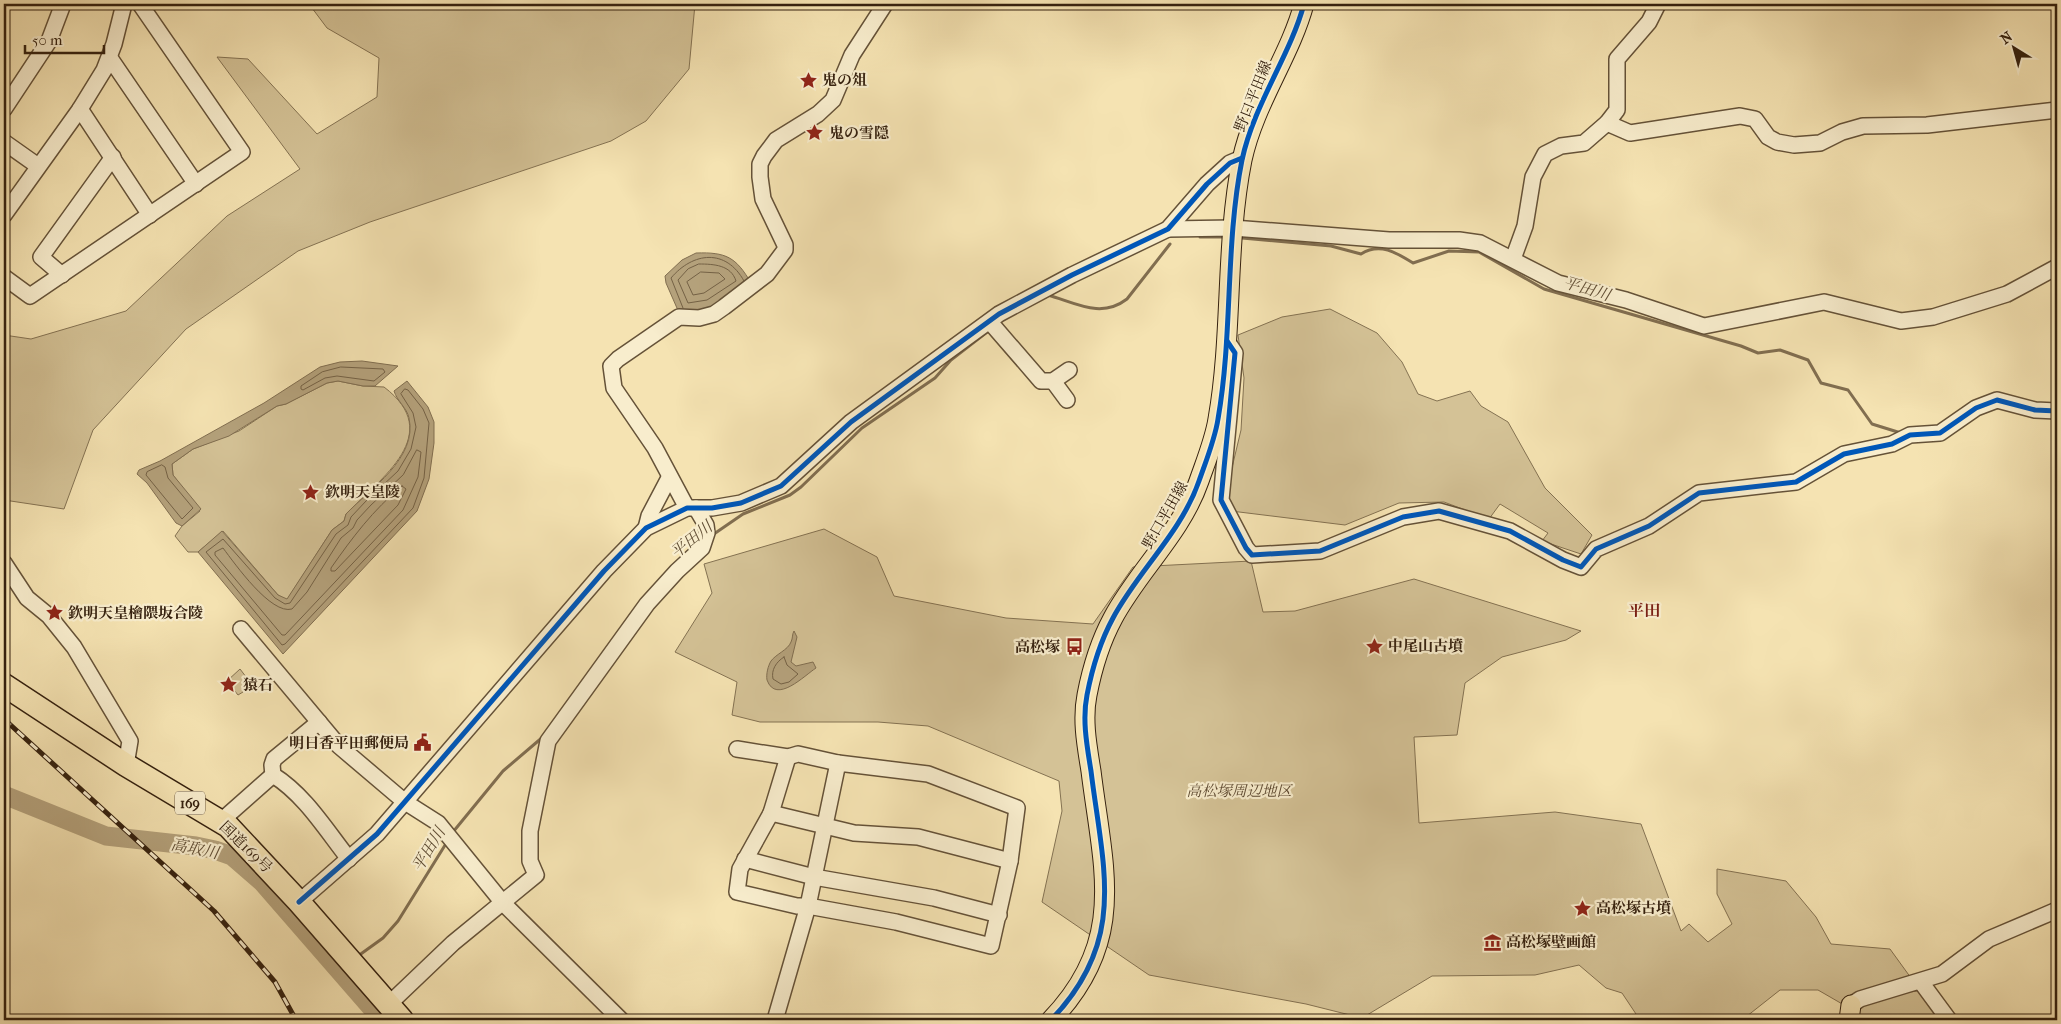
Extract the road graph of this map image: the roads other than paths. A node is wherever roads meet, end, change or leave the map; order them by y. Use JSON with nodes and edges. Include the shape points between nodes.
{"nodes":[{"id":1,"x":63,"y":4,"type":"edge"},
{"id":2,"x":124,"y":4,"type":"edge"},
{"id":3,"x":140,"y":4,"type":"edge"},
{"id":4,"x":885,"y":4,"type":"edge"},
{"id":5,"x":1304,"y":4,"type":"edge"},
{"id":6,"x":1658,"y":4,"type":"edge"},
{"id":7,"x":110,"y":58,"type":"junction"},
{"id":8,"x":80,"y":108,"type":"junction"},
{"id":9,"x":4,"y":109,"type":"edge"},
{"id":10,"x":2057,"y":110,"type":"edge"},
{"id":11,"x":1607,"y":123,"type":"junction"},
{"id":12,"x":4,"y":142,"type":"edge"},
{"id":13,"x":113,"y":157,"type":"junction"},
{"id":14,"x":1242,"y":158,"type":"junction"},
{"id":15,"x":38,"y":166,"type":"junction"},
{"id":16,"x":196,"y":184,"type":"junction"},
{"id":17,"x":4,"y":215,"type":"edge"},
{"id":18,"x":150,"y":215,"type":"junction"},
{"id":19,"x":1168,"y":228,"type":"junction"},
{"id":20,"x":1233,"y":228,"type":"junction"},
{"id":21,"x":1514,"y":259,"type":"junction"},
{"id":22,"x":2057,"y":267,"type":"edge"},
{"id":23,"x":62,"y":274,"type":"junction"},
{"id":24,"x":4,"y":277,"type":"edge"},
{"id":25,"x":993,"y":326,"type":"junction"},
{"id":26,"x":1227,"y":341,"type":"junction"},
{"id":27,"x":1069,"y":370,"type":"dead end"},
{"id":28,"x":1053,"y":381,"type":"junction"},
{"id":29,"x":1066,"y":400,"type":"dead end"},
{"id":30,"x":2057,"y":411,"type":"edge"},
{"id":31,"x":669,"y":478,"type":"junction"},
{"id":32,"x":691,"y":508,"type":"junction"},
{"id":33,"x":646,"y":528,"type":"junction"},
{"id":34,"x":4,"y":563,"type":"edge"},
{"id":35,"x":242,"y":629,"type":"dead end"},
{"id":36,"x":4,"y":685,"type":"edge"},
{"id":37,"x":319,"y":722,"type":"junction"},
{"id":38,"x":736,"y":749,"type":"dead end"},
{"id":39,"x":788,"y":757,"type":"junction"},
{"id":40,"x":838,"y":763,"type":"junction"},
{"id":41,"x":126,"y":765,"type":"junction"},
{"id":42,"x":273,"y":775,"type":"junction"},
{"id":43,"x":405,"y":802,"type":"junction"},
{"id":44,"x":771,"y":813,"type":"junction"},
{"id":45,"x":221,"y":821,"type":"junction"},
{"id":46,"x":825,"y":827,"type":"junction"},
{"id":47,"x":349,"y":859,"type":"junction"},
{"id":48,"x":745,"y":859,"type":"junction"},
{"id":49,"x":1010,"y":861,"type":"junction"},
{"id":50,"x":814,"y":877,"type":"junction"},
{"id":51,"x":299,"y":902,"type":"junction"},
{"id":52,"x":503,"y":902,"type":"junction"},
{"id":53,"x":808,"y":906,"type":"junction"},
{"id":54,"x":2057,"y":910,"type":"edge"},
{"id":55,"x":999,"y":915,"type":"junction"},
{"id":56,"x":1921,"y":982,"type":"junction"},
{"id":57,"x":395,"y":1013,"type":"edge"},
{"id":58,"x":1850,"y":1013,"type":"edge"},
{"id":59,"x":621,"y":1020,"type":"edge"},
{"id":60,"x":775,"y":1020,"type":"edge"},
{"id":61,"x":1051,"y":1020,"type":"edge"},
{"id":62,"x":1949,"y":1020,"type":"edge"}],
"edges":[{"from":1,"to":9,"type":"street","via":[[49,41]]},
{"from":2,"to":7,"type":"street"},
{"from":3,"to":16,"type":"street","via":[[242,152]]},
{"from":4,"to":31,"type":"street","via":[[852,55],[834,100],[776,140],[764,156],[760,177],[763,199],[785,250],[767,274],[714,314],[699,318],[679,317],[611,366],[614,388],[654,448]]},
{"from":5,"to":14,"type":"main road","name":"野口平田線","via":[[1261,100]]},
{"from":6,"to":11,"type":"street","via":[[1649,22],[1617,59],[1617,110]]},
{"from":7,"to":8,"type":"street"},
{"from":7,"to":16,"type":"street"},
{"from":8,"to":13,"type":"street"},
{"from":8,"to":15,"type":"street"},
{"from":10,"to":11,"type":"street","via":[[1927,125],[1863,126],[1820,143],[1794,145],[1777,142],[1768,137],[1755,120],[1740,116],[1630,133]]},
{"from":11,"to":21,"type":"street","via":[[1584,143],[1561,146],[1545,154],[1533,177],[1525,226]]},
{"from":12,"to":15,"type":"street"},
{"from":13,"to":18,"type":"street"},
{"from":13,"to":23,"type":"street","via":[[41,257]]},
{"from":14,"to":19,"type":"street","via":[[1230,163],[1207,184]]},
{"from":14,"to":20,"type":"main road","name":"野口平田線"},
{"from":15,"to":17,"type":"street"},
{"from":16,"to":18,"type":"street"},
{"from":18,"to":23,"type":"street"},
{"from":19,"to":20,"type":"street"},
{"from":19,"to":25,"type":"street","via":[[999,314]]},
{"from":20,"to":21,"type":"street","via":[[1389,240],[1459,240],[1480,243]]},
{"from":20,"to":26,"type":"main road","name":"野口平田線"},
{"from":21,"to":22,"type":"street","via":[[1558,283],[1626,300],[1704,326],[1824,302],[1901,320],[1933,317],[2007,294]]},
{"from":23,"to":24,"type":"street","via":[[30,296]]},
{"from":25,"to":28,"type":"street","via":[[1041,381]]},
{"from":25,"to":32,"type":"street","via":[[851,422],[780,486],[741,503]]},
{"from":26,"to":30,"type":"street","via":[[1235,354],[1220,500],[1252,555],[1320,551],[1403,517],[1439,511],[1510,531],[1581,567],[1596,549],[1649,526],[1699,493],[1796,482],[1844,454],[1892,444],[1910,435],[1940,433],[1976,408],[1997,400],[2034,410]]},
{"from":26,"to":61,"type":"main road","name":"野口平田線","via":[[1218,421],[1198,484],[1176,526],[1114,617],[1099,648],[1086,698],[1086,736],[1106,894],[1104,920],[1098,947],[1089,966],[1068,1002]]},
{"from":27,"to":28,"type":"street"},
{"from":28,"to":29,"type":"street"},
{"from":31,"to":32,"type":"street"},
{"from":31,"to":33,"type":"street"},
{"from":32,"to":33,"type":"street"},
{"from":32,"to":52,"type":"street","via":[[706,525],[702,548],[647,604],[548,741],[530,831],[530,861],[536,875]]},
{"from":33,"to":43,"type":"street","via":[[580,599]]},
{"from":34,"to":41,"type":"street","via":[[27,598],[49,616],[74,648],[130,741]]},
{"from":35,"to":37,"type":"street"},
{"from":36,"to":41,"type":"highway","name":"国道169号","number":"169"},
{"from":37,"to":42,"type":"street","via":[[274,759]]},
{"from":37,"to":43,"type":"street","via":[[339,746]]},
{"from":38,"to":39,"type":"street"},
{"from":39,"to":40,"type":"street","via":[[798,754]]},
{"from":39,"to":44,"type":"street"},
{"from":40,"to":46,"type":"street"},
{"from":40,"to":49,"type":"street","via":[[928,774],[1017,808]]},
{"from":41,"to":45,"type":"highway","name":"国道169号","number":"169"},
{"from":42,"to":45,"type":"street"},
{"from":42,"to":47,"type":"street","via":[[310,809]]},
{"from":43,"to":47,"type":"street"},
{"from":43,"to":52,"type":"street","via":[[438,822]]},
{"from":44,"to":46,"type":"street"},
{"from":44,"to":48,"type":"street"},
{"from":45,"to":51,"type":"highway","name":"国道169号","number":"169","via":[[250,846]]},
{"from":46,"to":49,"type":"street","via":[[854,833],[918,837]]},
{"from":46,"to":50,"type":"street"},
{"from":47,"to":51,"type":"street"},
{"from":48,"to":50,"type":"street"},
{"from":48,"to":53,"type":"street","via":[[740,869],[737,892]]},
{"from":49,"to":55,"type":"street"},
{"from":50,"to":53,"type":"street"},
{"from":50,"to":55,"type":"street","via":[[934,898]]},
{"from":51,"to":57,"type":"highway","name":"国道169号","number":"169"},
{"from":52,"to":57,"type":"street","via":[[453,943]]},
{"from":52,"to":59,"type":"street"},
{"from":53,"to":55,"type":"street","via":[[896,922],[991,946]]},
{"from":53,"to":60,"type":"street"},
{"from":54,"to":56,"type":"street","via":[[1989,939],[1951,970]]},
{"from":56,"to":58,"type":"street","via":[[1860,999]]},
{"from":56,"to":62,"type":"street"}]}
